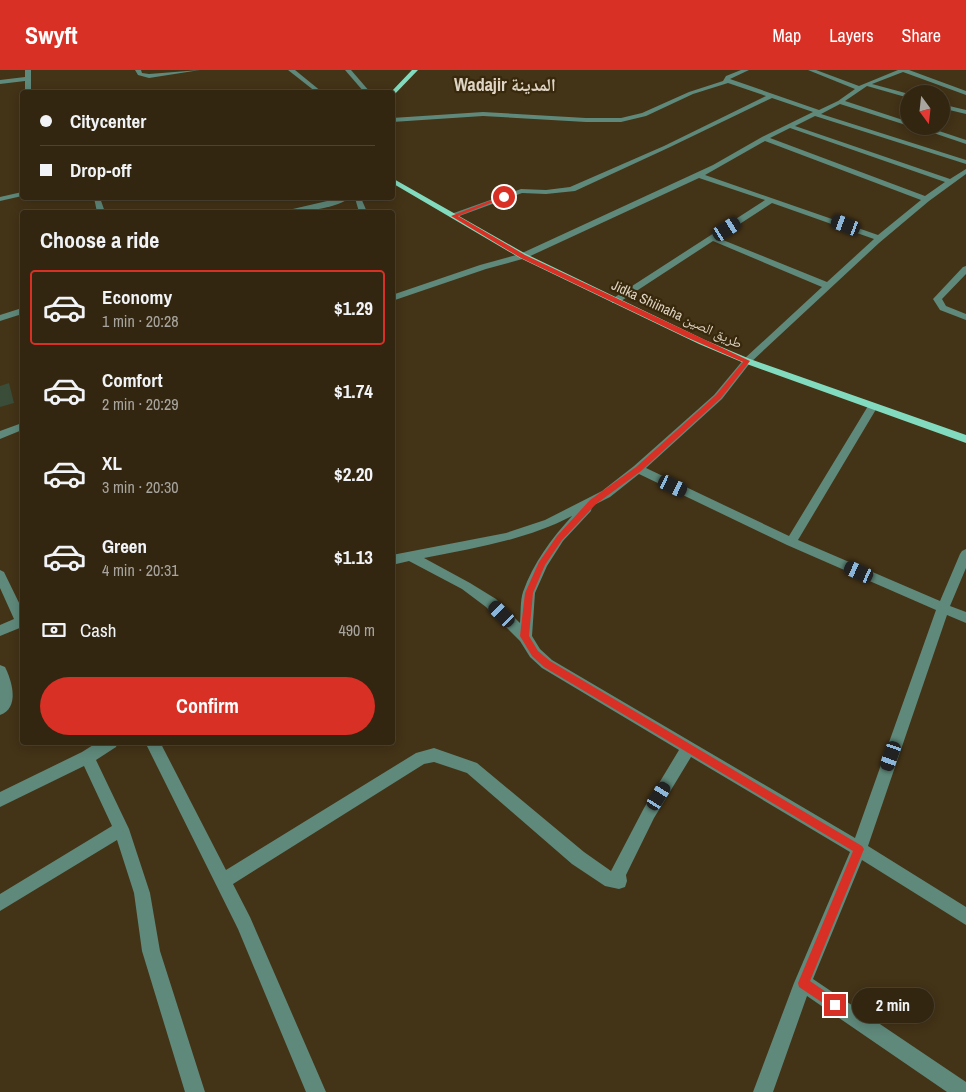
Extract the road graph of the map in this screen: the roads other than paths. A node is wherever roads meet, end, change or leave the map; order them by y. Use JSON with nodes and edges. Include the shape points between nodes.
{"nodes":[{"id":1,"x":28,"y":70,"type":"edge"},
{"id":2,"x":138,"y":70,"type":"edge"},
{"id":3,"x":197,"y":70,"type":"edge"},
{"id":4,"x":291,"y":70,"type":"edge"},
{"id":5,"x":348,"y":70,"type":"edge"},
{"id":6,"x":415,"y":70,"type":"edge"},
{"id":7,"x":746,"y":70,"type":"edge"},
{"id":8,"x":811,"y":70,"type":"edge"},
{"id":9,"x":903,"y":70,"type":"edge"},
{"id":10,"x":28,"y":79,"type":"junction"},
{"id":11,"x":728,"y":81,"type":"junction"},
{"id":12,"x":0,"y":82,"type":"edge"},
{"id":13,"x":863,"y":86,"type":"junction"},
{"id":14,"x":28,"y":90,"type":"edge"},
{"id":15,"x":316,"y":90,"type":"edge"},
{"id":16,"x":365,"y":90,"type":"edge"},
{"id":17,"x":395,"y":92,"type":"edge"},
{"id":18,"x":966,"y":93,"type":"edge"},
{"id":19,"x":900,"y":94,"type":"edge"},
{"id":20,"x":771,"y":96,"type":"junction"},
{"id":21,"x":840,"y":102,"type":"junction"},
{"id":22,"x":950,"y":108,"type":"edge"},
{"id":23,"x":966,"y":112,"type":"edge"},
{"id":24,"x":817,"y":113,"type":"junction"},
{"id":25,"x":395,"y":120,"type":"edge"},
{"id":26,"x":900,"y":121,"type":"edge"},
{"id":27,"x":790,"y":126,"type":"junction"},
{"id":28,"x":944,"y":135,"type":"edge"},
{"id":29,"x":764,"y":138,"type":"junction"},
{"id":30,"x":966,"y":142,"type":"edge"},
{"id":31,"x":966,"y":162,"type":"edge"},
{"id":32,"x":966,"y":170,"type":"edge"},
{"id":33,"x":699,"y":175,"type":"junction"},
{"id":34,"x":395,"y":182,"type":"edge"},
{"id":35,"x":951,"y":182,"type":"junction"},
{"id":36,"x":20,"y":194,"type":"edge"},
{"id":37,"x":0,"y":199,"type":"edge"},
{"id":38,"x":926,"y":199,"type":"junction"},
{"id":39,"x":341,"y":200,"type":"edge"},
{"id":40,"x":770,"y":201,"type":"junction"},
{"id":41,"x":295,"y":210,"type":"edge"},
{"id":42,"x":454,"y":216,"type":"junction"},
{"id":43,"x":712,"y":238,"type":"junction"},
{"id":44,"x":879,"y":238,"type":"junction"},
{"id":45,"x":523,"y":256,"type":"junction"},
{"id":46,"x":966,"y":269,"type":"edge"},
{"id":47,"x":828,"y":286,"type":"junction"},
{"id":48,"x":395,"y":297,"type":"edge"},
{"id":49,"x":615,"y":301,"type":"junction"},
{"id":50,"x":20,"y":312,"type":"edge"},
{"id":51,"x":966,"y":317,"type":"edge"},
{"id":52,"x":0,"y":318,"type":"edge"},
{"id":53,"x":747,"y":361,"type":"junction"},
{"id":54,"x":873,"y":406,"type":"junction"},
{"id":55,"x":20,"y":427,"type":"edge"},
{"id":56,"x":0,"y":435,"type":"edge"},
{"id":57,"x":966,"y":439,"type":"edge"},
{"id":58,"x":638,"y":469,"type":"junction"},
{"id":59,"x":593,"y":502,"type":"junction"},
{"id":60,"x":791,"y":542,"type":"junction"},
{"id":61,"x":966,"y":554,"type":"edge"},
{"id":62,"x":409,"y":556,"type":"junction"},
{"id":63,"x":395,"y":559,"type":"edge"},
{"id":64,"x":0,"y":575,"type":"edge"},
{"id":65,"x":943,"y":608,"type":"junction"},
{"id":66,"x":20,"y":617,"type":"edge"},
{"id":67,"x":966,"y":618,"type":"edge"},
{"id":68,"x":20,"y":622,"type":"edge"},
{"id":69,"x":0,"y":631,"type":"edge"},
{"id":70,"x":525,"y":636,"type":"junction"},
{"id":71,"x":0,"y":671,"type":"edge"},
{"id":72,"x":0,"y":709,"type":"edge"},
{"id":73,"x":108,"y":745,"type":"edge"},
{"id":74,"x":154,"y":745,"type":"edge"},
{"id":75,"x":689,"y":748,"type":"junction"},
{"id":76,"x":88,"y":758,"type":"junction"},
{"id":77,"x":0,"y":800,"type":"edge"},
{"id":78,"x":121,"y":829,"type":"junction"},
{"id":79,"x":859,"y":849,"type":"junction"},
{"id":80,"x":224,"y":880,"type":"junction"},
{"id":81,"x":0,"y":903,"type":"edge"},
{"id":82,"x":966,"y":917,"type":"edge"},
{"id":83,"x":803,"y":983,"type":"junction"},
{"id":84,"x":195,"y":1092,"type":"edge"},
{"id":85,"x":316,"y":1092,"type":"edge"},
{"id":86,"x":763,"y":1092,"type":"edge"},
{"id":87,"x":965,"y":1092,"type":"edge"}],
"edges":[{"from":1,"to":10,"type":"street"},
{"from":2,"to":3,"type":"street","via":[[140,74],[149,76]]},
{"from":4,"to":15,"type":"street"},
{"from":5,"to":16,"type":"street"},
{"from":6,"to":17,"type":"main road"},
{"from":7,"to":11,"type":"street","via":[[728,77]]},
{"from":8,"to":13,"type":"street"},
{"from":9,"to":13,"type":"street"},
{"from":9,"to":18,"type":"street"},
{"from":10,"to":12,"type":"street"},
{"from":10,"to":14,"type":"street"},
{"from":11,"to":20,"type":"street"},
{"from":11,"to":25,"type":"street","via":[[644,115],[621,120],[483,114]]},
{"from":13,"to":19,"type":"street"},
{"from":13,"to":21,"type":"street"},
{"from":20,"to":24,"type":"street"},
{"from":20,"to":42,"type":"street","via":[[666,148],[572,189],[521,191]]},
{"from":21,"to":24,"type":"street"},
{"from":21,"to":26,"type":"street"},
{"from":22,"to":23,"type":"street"},
{"from":24,"to":27,"type":"street"},
{"from":24,"to":31,"type":"street"},
{"from":27,"to":29,"type":"street"},
{"from":27,"to":35,"type":"street"},
{"from":28,"to":30,"type":"street"},
{"from":29,"to":33,"type":"street"},
{"from":29,"to":38,"type":"street"},
{"from":32,"to":35,"type":"street"},
{"from":33,"to":40,"type":"street"},
{"from":33,"to":45,"type":"street"},
{"from":34,"to":42,"type":"main road","name":"Jidka Shiinaha طريق الصين"},
{"from":35,"to":38,"type":"street"},
{"from":36,"to":37,"type":"street"},
{"from":38,"to":44,"type":"street"},
{"from":39,"to":41,"type":"street"},
{"from":40,"to":43,"type":"street"},
{"from":40,"to":44,"type":"street","via":[[829,218]]},
{"from":42,"to":45,"type":"main road","name":"Jidka Shiinaha طريق الصين"},
{"from":43,"to":47,"type":"street"},
{"from":43,"to":49,"type":"street"},
{"from":44,"to":47,"type":"street"},
{"from":45,"to":48,"type":"street"},
{"from":45,"to":49,"type":"main road","name":"Jidka Shiinaha طريق الصين"},
{"from":46,"to":51,"type":"street","via":[[937,299],[943,308]]},
{"from":47,"to":53,"type":"street"},
{"from":49,"to":53,"type":"main road","name":"Jidka Shiinaha طريق الصين"},
{"from":50,"to":52,"type":"street"},
{"from":53,"to":54,"type":"main road","name":"Jidka Shiinaha طريق الصين"},
{"from":53,"to":58,"type":"street","via":[[718,397]]},
{"from":54,"to":57,"type":"main road","name":"Jidka Shiinaha طريق الصين"},
{"from":54,"to":60,"type":"street"},
{"from":55,"to":56,"type":"street"},
{"from":58,"to":59,"type":"street"},
{"from":58,"to":60,"type":"street"},
{"from":59,"to":62,"type":"street","via":[[507,537]]},
{"from":59,"to":70,"type":"street","via":[[559,538],[542,564],[529,593]]},
{"from":60,"to":65,"type":"street"},
{"from":61,"to":65,"type":"street"},
{"from":62,"to":63,"type":"street"},
{"from":62,"to":70,"type":"street","via":[[492,603]]},
{"from":64,"to":66,"type":"street"},
{"from":65,"to":67,"type":"street"},
{"from":65,"to":79,"type":"street"},
{"from":68,"to":69,"type":"street"},
{"from":70,"to":75,"type":"street","via":[[535,653],[547,664]]},
{"from":71,"to":72,"type":"street","via":[[6,697],[5,705]]},
{"from":73,"to":76,"type":"street"},
{"from":74,"to":80,"type":"street"},
{"from":75,"to":79,"type":"street"},
{"from":75,"to":80,"type":"street","via":[[649,813],[618,874],[619,881],[611,880],[578,858],[472,768],[434,755],[421,758]]},
{"from":76,"to":77,"type":"street"},
{"from":76,"to":78,"type":"street"},
{"from":78,"to":81,"type":"street"},
{"from":78,"to":84,"type":"street","via":[[142,893],[151,951]]},
{"from":79,"to":82,"type":"street"},
{"from":79,"to":83,"type":"street"},
{"from":80,"to":85,"type":"street"},
{"from":83,"to":86,"type":"street"},
{"from":83,"to":87,"type":"street"}]}
